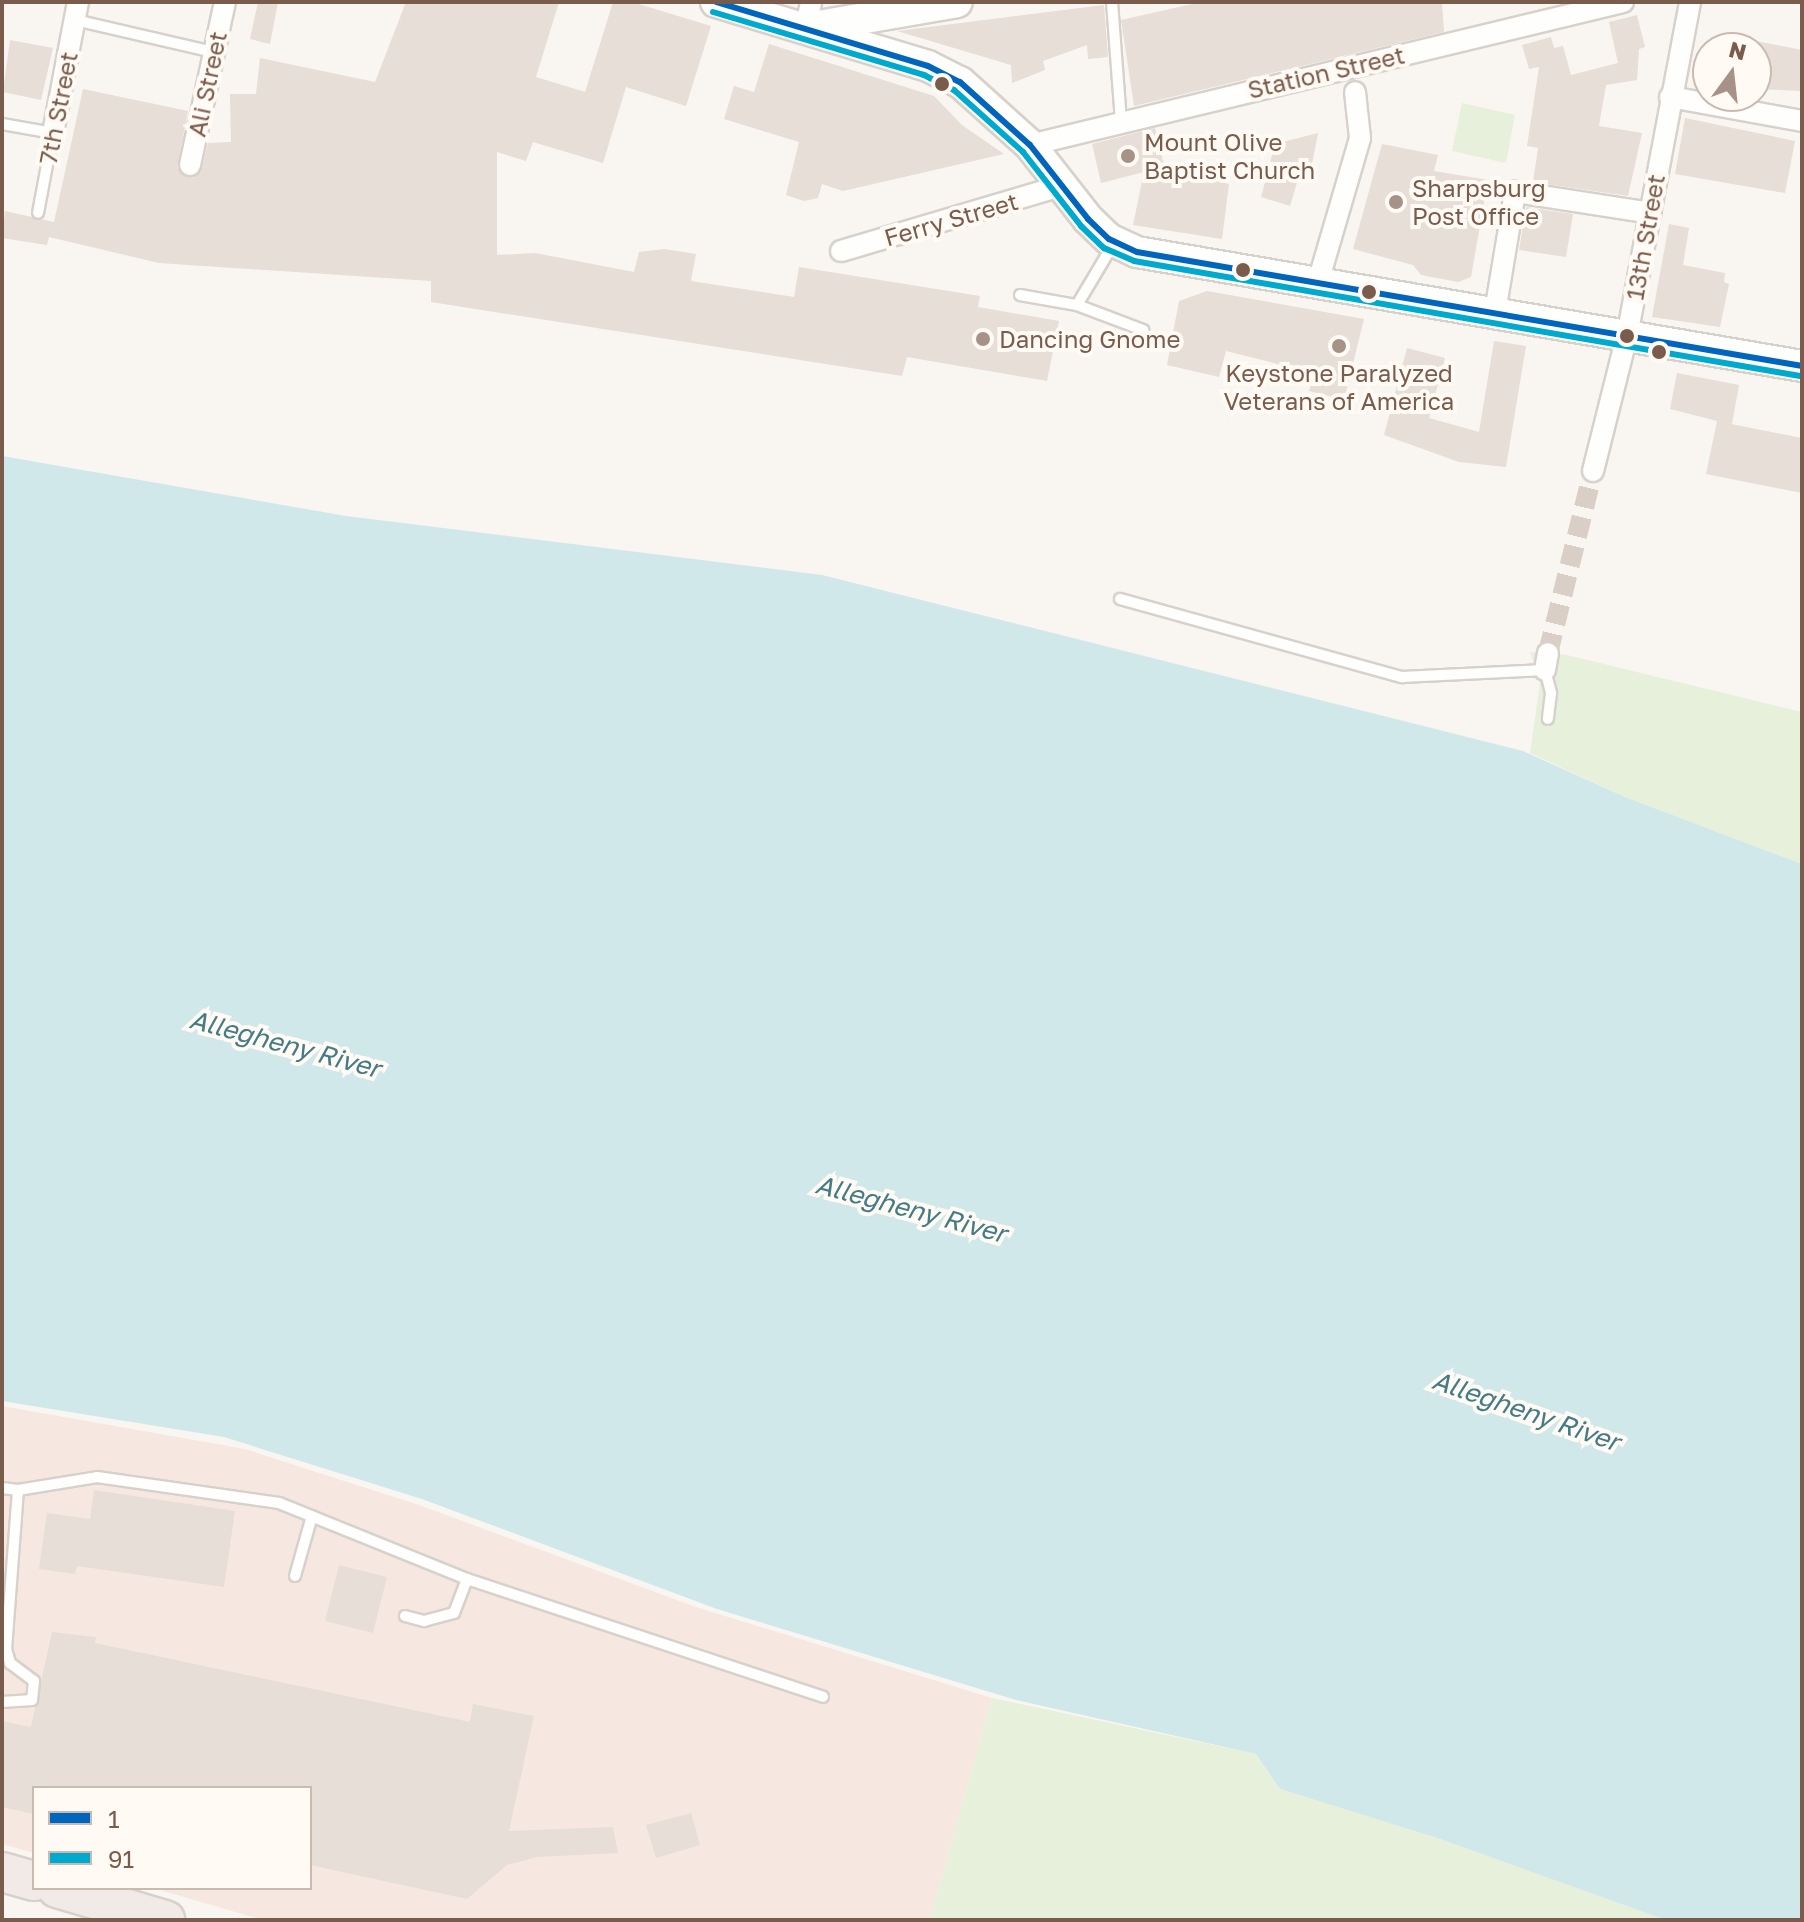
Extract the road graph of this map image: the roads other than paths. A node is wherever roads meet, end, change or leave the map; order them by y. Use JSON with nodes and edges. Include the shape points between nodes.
{"nodes":[{"id":1,"x":225,"y":2,"type":"edge"},
{"id":2,"x":716,"y":2,"type":"edge"},
{"id":3,"x":957,"y":2,"type":"edge"},
{"id":4,"x":1112,"y":2,"type":"edge"},
{"id":5,"x":1623,"y":2,"type":"edge"},
{"id":6,"x":1690,"y":2,"type":"edge"},
{"id":7,"x":77,"y":11,"type":"edge"},
{"id":8,"x":808,"y":15,"type":"edge"},
{"id":9,"x":214,"y":52,"type":"junction"},
{"id":10,"x":1355,"y":92,"type":"dead end"},
{"id":11,"x":1670,"y":97,"type":"junction"},
{"id":12,"x":1121,"y":121,"type":"junction"},
{"id":13,"x":1802,"y":121,"type":"edge"},
{"id":14,"x":2,"y":124,"type":"edge"},
{"id":15,"x":53,"y":133,"type":"junction"},
{"id":16,"x":1030,"y":145,"type":"junction"},
{"id":17,"x":190,"y":165,"type":"dead end"},
{"id":18,"x":1061,"y":186,"type":"junction"},
{"id":19,"x":38,"y":213,"type":"dead end"},
{"id":20,"x":1650,"y":213,"type":"junction"},
{"id":21,"x":1115,"y":242,"type":"junction"},
{"id":22,"x":841,"y":251,"type":"dead end"},
{"id":23,"x":1318,"y":282,"type":"junction"},
{"id":24,"x":1020,"y":295,"type":"dead end"},
{"id":25,"x":1077,"y":305,"type":"junction"},
{"id":26,"x":1495,"y":312,"type":"junction"},
{"id":27,"x":1143,"y":330,"type":"dead end"},
{"id":28,"x":1627,"y":336,"type":"junction"},
{"id":29,"x":1802,"y":366,"type":"edge"},
{"id":30,"x":1593,"y":471,"type":"tunnel mouth"},
{"id":31,"x":1120,"y":599,"type":"dead end"},
{"id":32,"x":1548,"y":719,"type":"dead end"},
{"id":33,"x":2,"y":1488,"type":"edge"},
{"id":34,"x":18,"y":1490,"type":"junction"},
{"id":35,"x":312,"y":1516,"type":"junction"},
{"id":36,"x":295,"y":1576,"type":"dead end"},
{"id":37,"x":467,"y":1579,"type":"junction"},
{"id":38,"x":5,"y":1610,"type":"edge"},
{"id":39,"x":405,"y":1616,"type":"dead end"},
{"id":40,"x":823,"y":1697,"type":"dead end"},
{"id":41,"x":2,"y":1702,"type":"edge"},
{"id":42,"x":2,"y":1872,"type":"edge"},
{"id":43,"x":32,"y":1880,"type":"edge"},
{"id":44,"x":61,"y":1890,"type":"edge"},
{"id":45,"x":97,"y":1910,"type":"edge"},
{"id":46,"x":165,"y":1920,"type":"edge"}],
"edges":[{"from":1,"to":9,"type":"street","name":"Ali Street"},
{"from":2,"to":8,"type":"main road"},
{"from":3,"to":8,"type":"main road"},
{"from":4,"to":12,"type":"lane"},
{"from":5,"to":12,"type":"street","name":"Station Street"},
{"from":6,"to":11,"type":"street","name":"13th Street"},
{"from":7,"to":9,"type":"lane"},
{"from":7,"to":15,"type":"street","name":"7th Street"},
{"from":8,"to":16,"type":"main road","via":[[960,82]]},
{"from":9,"to":17,"type":"street","name":"Ali Street"},
{"from":10,"to":23,"type":"street","via":[[1360,138]]},
{"from":11,"to":13,"type":"street"},
{"from":11,"to":20,"type":"street","name":"13th Street"},
{"from":12,"to":16,"type":"street","name":"Station Street"},
{"from":14,"to":15,"type":"lane"},
{"from":15,"to":19,"type":"lane","name":"7th Street"},
{"from":16,"to":18,"type":"main road"},
{"from":18,"to":21,"type":"main road"},
{"from":18,"to":22,"type":"street","name":"Ferry Street"},
{"from":20,"to":26,"type":"street","via":[[1515,192]]},
{"from":20,"to":28,"type":"street","name":"13th Street"},
{"from":21,"to":23,"type":"main road","via":[[1162,258]]},
{"from":21,"to":25,"type":"lane"},
{"from":23,"to":26,"type":"main road"},
{"from":24,"to":25,"type":"lane"},
{"from":25,"to":27,"type":"lane"},
{"from":26,"to":28,"type":"main road"},
{"from":28,"to":29,"type":"main road"},
{"from":28,"to":30,"type":"street","name":"13th Street"},
{"from":31,"to":32,"type":"lane","via":[[1402,677],[1546,662]]},
{"from":33,"to":34,"type":"lane"},
{"from":34,"to":35,"type":"lane","via":[[97,1477],[279,1503]]},
{"from":34,"to":38,"type":"lane"},
{"from":35,"to":36,"type":"lane"},
{"from":35,"to":37,"type":"lane"},
{"from":37,"to":39,"type":"lane","via":[[454,1613],[424,1621]]},
{"from":37,"to":40,"type":"lane"},
{"from":38,"to":41,"type":"lane","via":[[10,1663],[34,1681],[32,1700]]},
{"from":42,"to":43,"type":"highway"},
{"from":44,"to":45,"type":"highway"},
{"from":45,"to":46,"type":"highway"}]}
